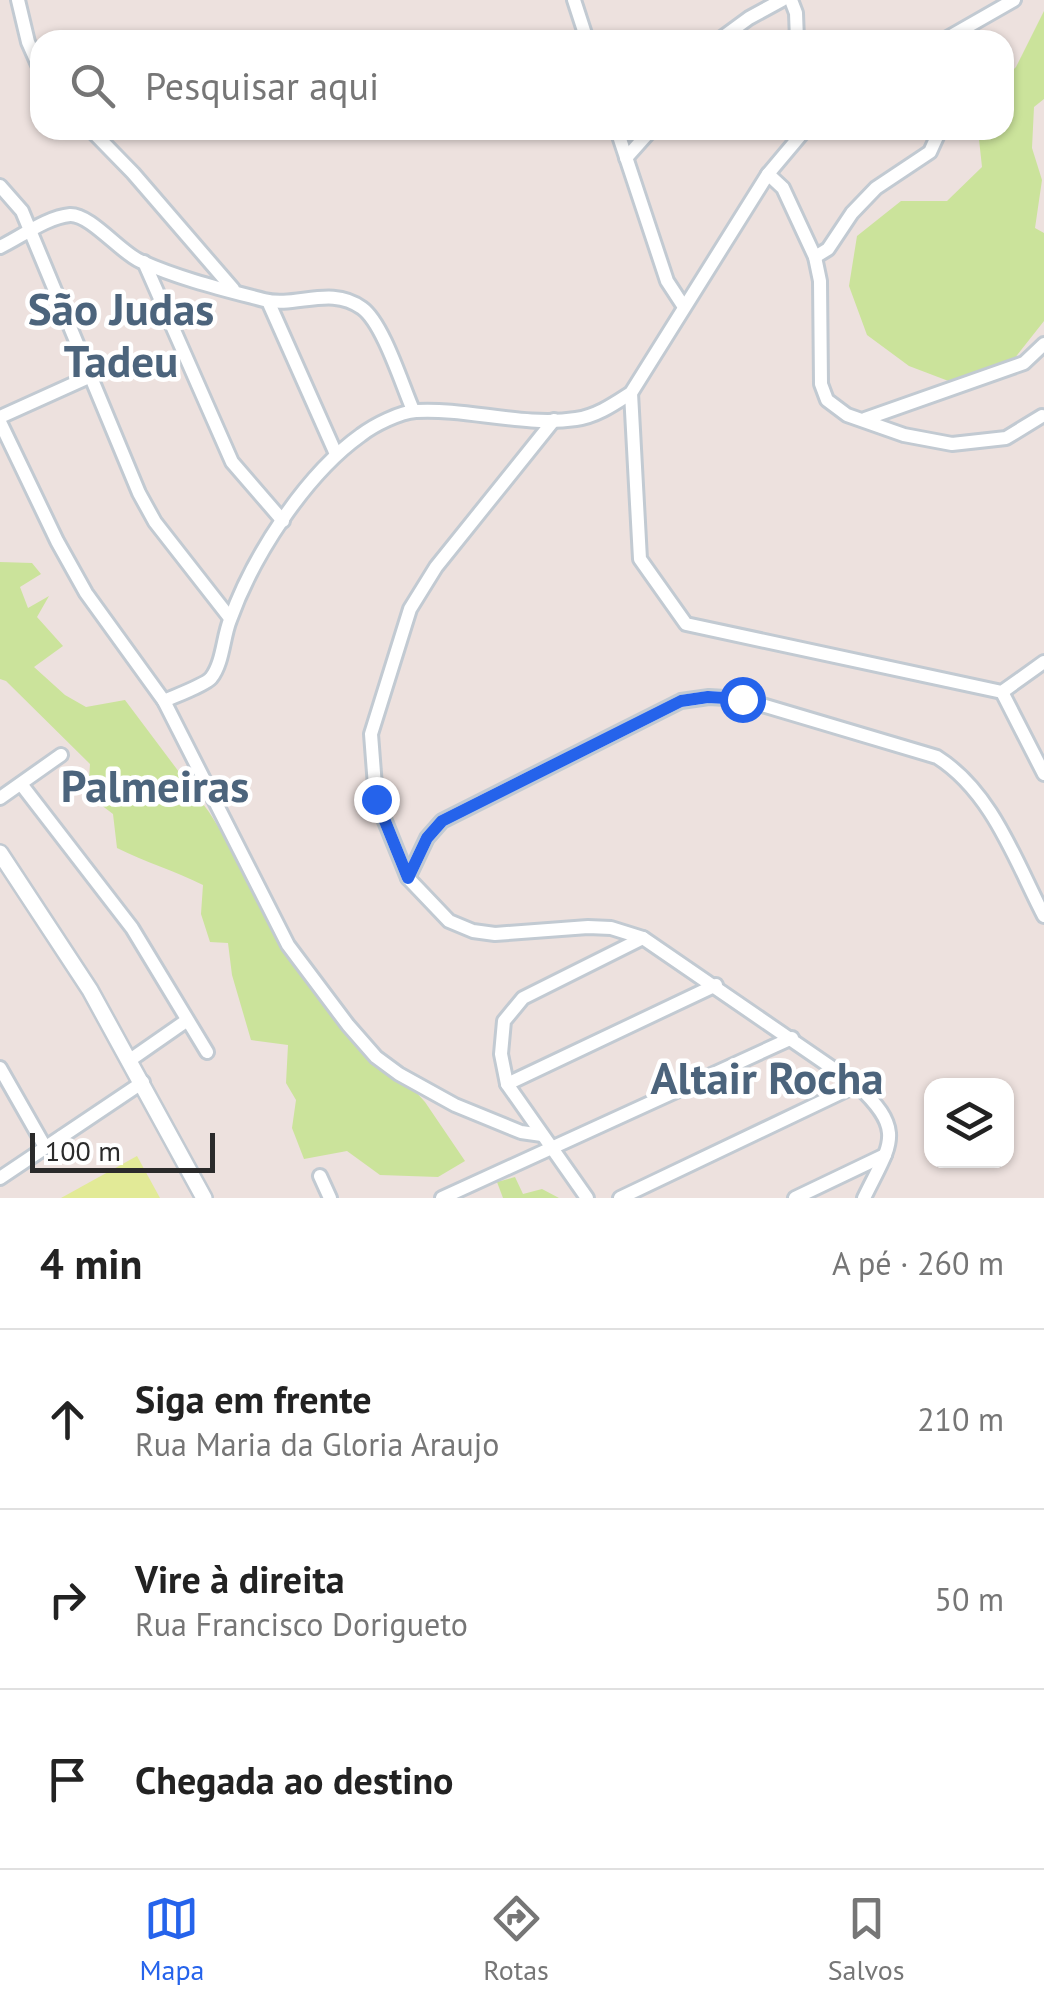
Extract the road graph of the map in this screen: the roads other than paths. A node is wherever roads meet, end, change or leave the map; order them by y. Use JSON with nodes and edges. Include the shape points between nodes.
{"nodes":[{"id":1,"x":18,"y":0,"type":"edge"},
{"id":2,"x":574,"y":0,"type":"edge"},
{"id":3,"x":782,"y":0,"type":"edge"},
{"id":4,"x":791,"y":0,"type":"edge"},
{"id":5,"x":1014,"y":0,"type":"edge"},
{"id":6,"x":584,"y":30,"type":"edge"},
{"id":7,"x":733,"y":30,"type":"edge"},
{"id":8,"x":797,"y":30,"type":"edge"},
{"id":9,"x":970,"y":30,"type":"edge"},
{"id":10,"x":30,"y":46,"type":"edge"},
{"id":11,"x":101,"y":140,"type":"edge"},
{"id":12,"x":620,"y":140,"type":"edge"},
{"id":13,"x":642,"y":140,"type":"edge"},
{"id":14,"x":797,"y":140,"type":"edge"},
{"id":15,"x":935,"y":140,"type":"edge"},
{"id":16,"x":626,"y":158,"type":"junction"},
{"id":17,"x":768,"y":174,"type":"junction"},
{"id":18,"x":0,"y":186,"type":"edge"},
{"id":19,"x":31,"y":232,"type":"junction"},
{"id":20,"x":0,"y":247,"type":"edge"},
{"id":21,"x":814,"y":256,"type":"junction"},
{"id":22,"x":144,"y":262,"type":"junction"},
{"id":23,"x":233,"y":289,"type":"junction"},
{"id":24,"x":268,"y":302,"type":"junction"},
{"id":25,"x":684,"y":307,"type":"junction"},
{"id":26,"x":1044,"y":344,"type":"edge"},
{"id":27,"x":91,"y":376,"type":"junction"},
{"id":28,"x":631,"y":393,"type":"junction"},
{"id":29,"x":413,"y":410,"type":"junction"},
{"id":30,"x":1042,"y":416,"type":"edge"},
{"id":31,"x":0,"y":419,"type":"edge"},
{"id":32,"x":865,"y":419,"type":"junction"},
{"id":33,"x":554,"y":420,"type":"junction"},
{"id":34,"x":336,"y":454,"type":"junction"},
{"id":35,"x":283,"y":521,"type":"junction"},
{"id":36,"x":230,"y":618,"type":"junction"},
{"id":37,"x":1044,"y":662,"type":"edge"},
{"id":38,"x":1002,"y":692,"type":"junction"},
{"id":39,"x":164,"y":701,"type":"junction"},
{"id":40,"x":60,"y":755,"type":"dead end"},
{"id":41,"x":1044,"y":774,"type":"edge"},
{"id":42,"x":20,"y":784,"type":"junction"},
{"id":43,"x":0,"y":798,"type":"edge"},
{"id":44,"x":0,"y":853,"type":"edge"},
{"id":45,"x":408,"y":878,"type":"junction"},
{"id":46,"x":1044,"y":916,"type":"edge"},
{"id":47,"x":643,"y":938,"type":"junction"},
{"id":48,"x":716,"y":985,"type":"junction"},
{"id":49,"x":186,"y":1021,"type":"junction"},
{"id":50,"x":792,"y":1038,"type":"junction"},
{"id":51,"x":206,"y":1052,"type":"dead end"},
{"id":52,"x":130,"y":1060,"type":"junction"},
{"id":53,"x":0,"y":1068,"type":"edge"},
{"id":54,"x":143,"y":1082,"type":"junction"},
{"id":55,"x":507,"y":1084,"type":"junction"},
{"id":56,"x":857,"y":1085,"type":"junction"},
{"id":57,"x":542,"y":1136,"type":"junction"},
{"id":58,"x":45,"y":1147,"type":"junction"},
{"id":59,"x":551,"y":1149,"type":"junction"},
{"id":60,"x":885,"y":1155,"type":"junction"},
{"id":61,"x":320,"y":1176,"type":"dead end"},
{"id":62,"x":0,"y":1178,"type":"edge"},
{"id":63,"x":204,"y":1198,"type":"edge"},
{"id":64,"x":330,"y":1198,"type":"edge"},
{"id":65,"x":442,"y":1198,"type":"edge"},
{"id":66,"x":587,"y":1198,"type":"edge"},
{"id":67,"x":620,"y":1198,"type":"edge"},
{"id":68,"x":794,"y":1198,"type":"edge"},
{"id":69,"x":864,"y":1198,"type":"edge"}],
"edges":[{"from":1,"to":10,"type":"street"},
{"from":2,"to":6,"type":"street"},
{"from":3,"to":7,"type":"street"},
{"from":4,"to":8,"type":"street"},
{"from":5,"to":9,"type":"street"},
{"from":11,"to":23,"type":"street"},
{"from":12,"to":16,"type":"street"},
{"from":13,"to":16,"type":"street"},
{"from":14,"to":17,"type":"street"},
{"from":15,"to":21,"type":"street","via":[[930,152],[876,188],[828,249]]},
{"from":16,"to":25,"type":"street","via":[[667,281]]},
{"from":17,"to":21,"type":"street","via":[[784,188]]},
{"from":17,"to":25,"type":"street"},
{"from":18,"to":19,"type":"street"},
{"from":19,"to":20,"type":"street"},
{"from":19,"to":22,"type":"street","via":[[70,215],[82,217]]},
{"from":19,"to":27,"type":"street"},
{"from":21,"to":32,"type":"street","via":[[821,384],[827,400]]},
{"from":22,"to":23,"type":"street"},
{"from":22,"to":35,"type":"street","via":[[232,462]]},
{"from":23,"to":24,"type":"street"},
{"from":24,"to":29,"type":"street","via":[[334,298],[364,309]]},
{"from":24,"to":34,"type":"street"},
{"from":25,"to":28,"type":"street"},
{"from":26,"to":32,"type":"street","via":[[1024,362]]},
{"from":27,"to":31,"type":"street"},
{"from":27,"to":36,"type":"street","via":[[155,522]]},
{"from":28,"to":33,"type":"street","via":[[578,419]]},
{"from":28,"to":38,"type":"street","via":[[640,559],[686,624]]},
{"from":29,"to":33,"type":"street"},
{"from":29,"to":34,"type":"street"},
{"from":30,"to":32,"type":"street","via":[[1006,438],[952,444],[904,436]]},
{"from":31,"to":39,"type":"street","via":[[86,594]]},
{"from":33,"to":45,"type":"street","via":[[436,567],[410,609],[391,664],[372,734],[372,768],[376,799]]},
{"from":34,"to":35,"type":"street"},
{"from":35,"to":36,"type":"street"},
{"from":36,"to":39,"type":"street","via":[[209,682]]},
{"from":37,"to":38,"type":"street"},
{"from":38,"to":41,"type":"street"},
{"from":39,"to":57,"type":"street","via":[[288,945],[363,1045],[455,1104]]},
{"from":40,"to":42,"type":"street"},
{"from":42,"to":43,"type":"street"},
{"from":42,"to":49,"type":"street","via":[[132,928]]},
{"from":44,"to":52,"type":"street"},
{"from":45,"to":46,"type":"street","via":[[442,821],[681,701],[742,699],[936,757],[956,769],[984,801]]},
{"from":45,"to":47,"type":"street","via":[[449,921],[473,931],[588,927]]},
{"from":47,"to":48,"type":"street"},
{"from":47,"to":55,"type":"street","via":[[514,1006],[501,1038]]},
{"from":48,"to":50,"type":"street"},
{"from":48,"to":55,"type":"street"},
{"from":49,"to":51,"type":"street"},
{"from":49,"to":52,"type":"street"},
{"from":50,"to":56,"type":"street"},
{"from":50,"to":59,"type":"street"},
{"from":52,"to":54,"type":"street"},
{"from":53,"to":58,"type":"street"},
{"from":54,"to":58,"type":"street"},
{"from":54,"to":63,"type":"street"},
{"from":55,"to":57,"type":"street"},
{"from":56,"to":60,"type":"street","via":[[888,1119]]},
{"from":56,"to":67,"type":"street"},
{"from":57,"to":59,"type":"street"},
{"from":58,"to":62,"type":"street"},
{"from":59,"to":65,"type":"street"},
{"from":59,"to":66,"type":"street"},
{"from":60,"to":68,"type":"street"},
{"from":60,"to":69,"type":"street"},
{"from":61,"to":64,"type":"street"}]}
